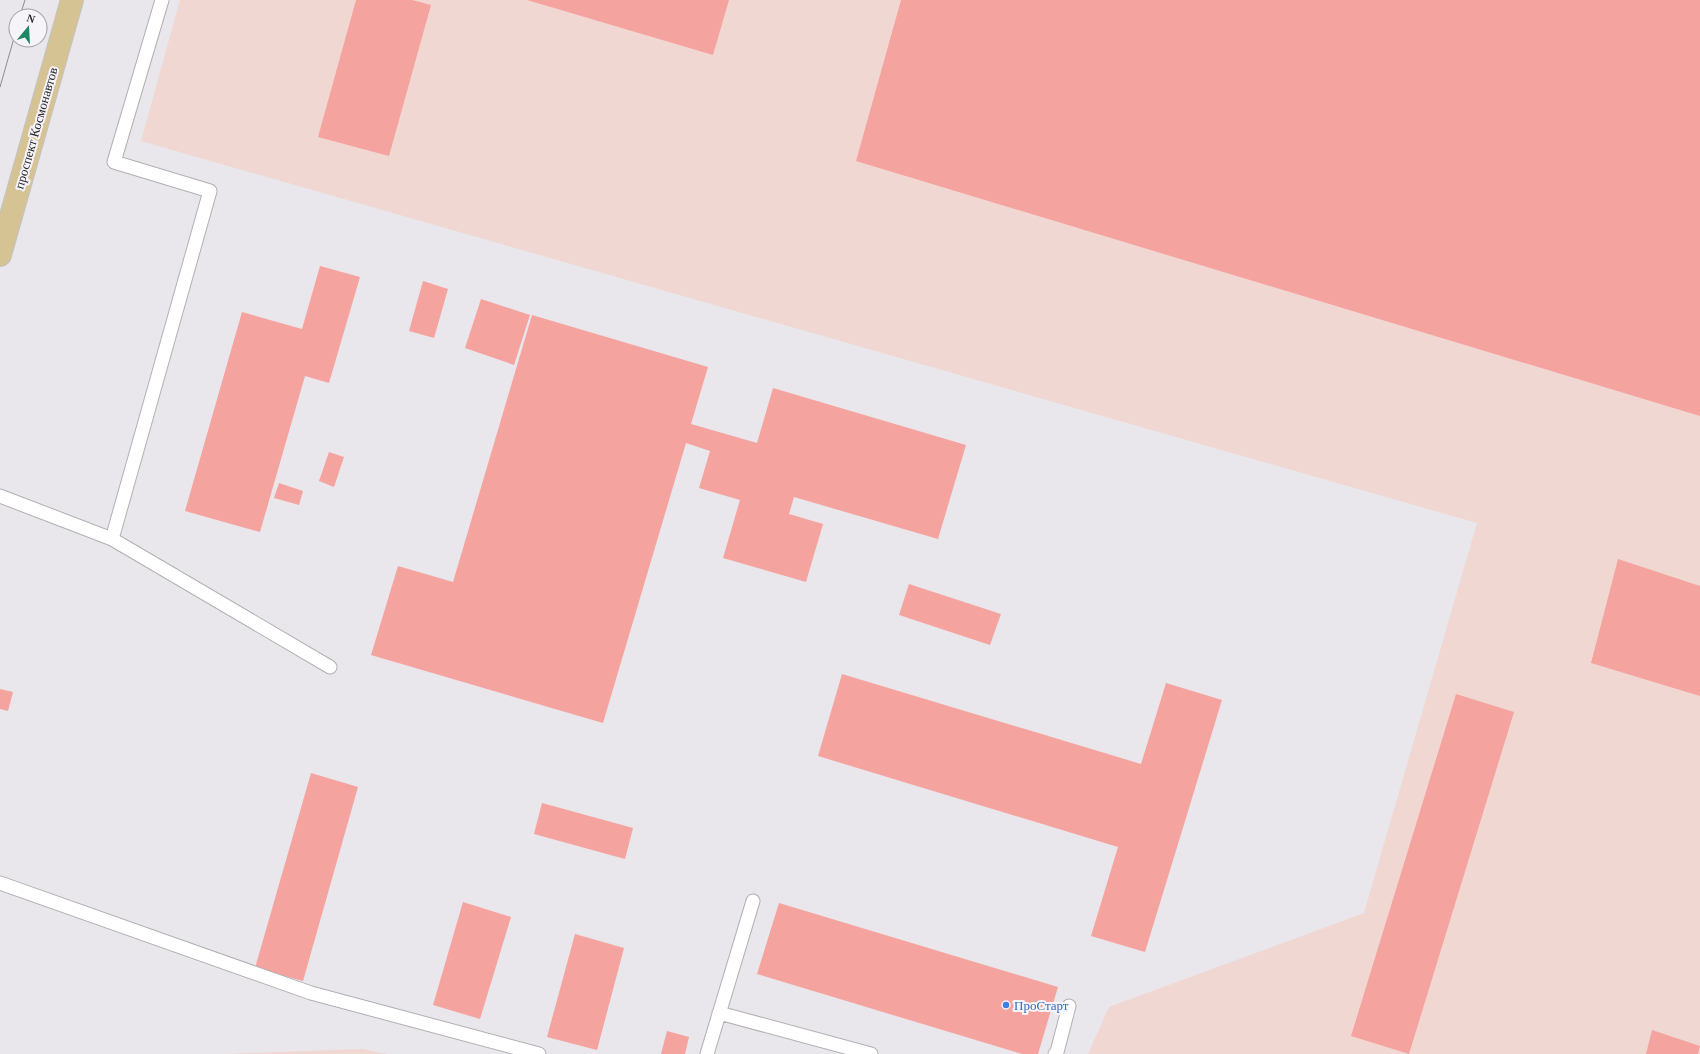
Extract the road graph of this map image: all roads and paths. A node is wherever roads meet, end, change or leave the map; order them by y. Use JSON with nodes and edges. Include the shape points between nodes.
{"nodes":[{"id":1,"x":72,"y":0,"type":"edge"},
{"id":2,"x":162,"y":0,"type":"edge"},
{"id":3,"x":0,"y":255,"type":"edge"},
{"id":4,"x":0,"y":496,"type":"edge"},
{"id":5,"x":112,"y":539,"type":"junction"},
{"id":6,"x":330,"y":667,"type":"dead end"},
{"id":7,"x":0,"y":883,"type":"edge"},
{"id":8,"x":753,"y":901,"type":"dead end"},
{"id":9,"x":1069,"y":1006,"type":"dead end"},
{"id":10,"x":719,"y":1013,"type":"junction"},
{"id":11,"x":539,"y":1054,"type":"edge"},
{"id":12,"x":707,"y":1054,"type":"edge"},
{"id":13,"x":871,"y":1054,"type":"edge"},
{"id":14,"x":1055,"y":1054,"type":"edge"}],
"edges":[{"from":1,"to":3,"type":"main road","name":"проспект Космонавтов"},
{"from":2,"to":5,"type":"lane","via":[[114,162],[210,191]]},
{"from":4,"to":5,"type":"lane"},
{"from":5,"to":6,"type":"lane"},
{"from":7,"to":11,"type":"lane","via":[[311,993]]},
{"from":8,"to":10,"type":"lane"},
{"from":9,"to":14,"type":"lane"},
{"from":10,"to":12,"type":"lane"},
{"from":10,"to":13,"type":"lane"}]}
